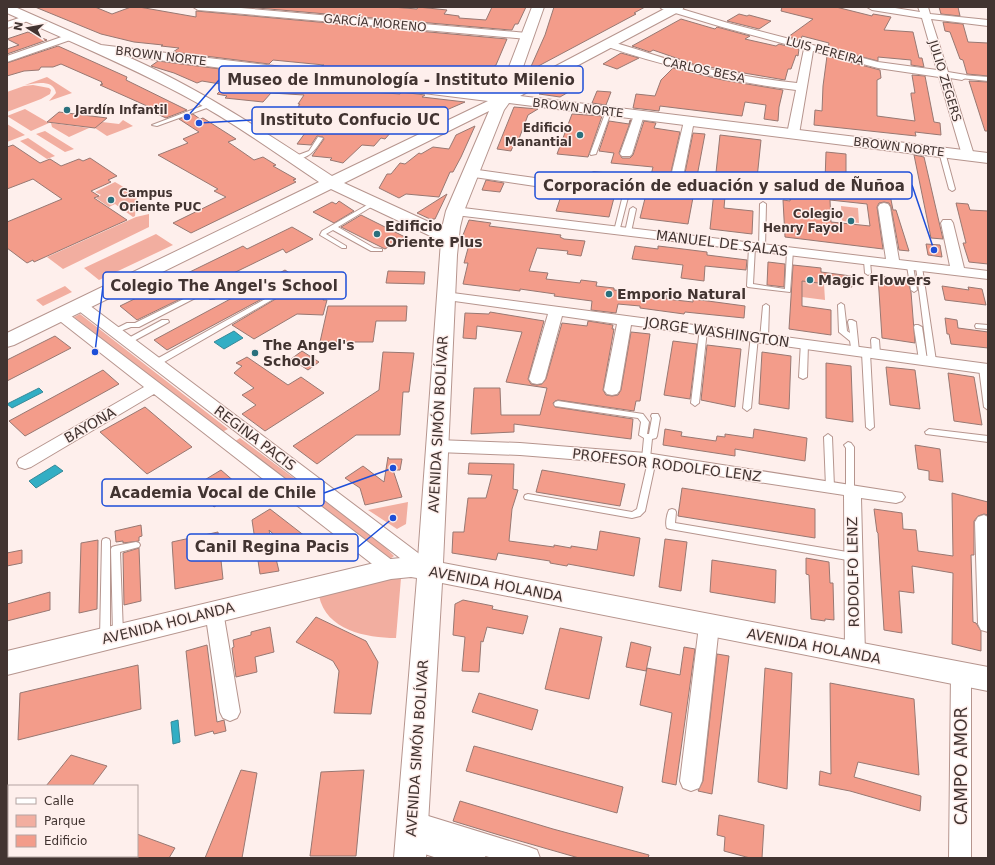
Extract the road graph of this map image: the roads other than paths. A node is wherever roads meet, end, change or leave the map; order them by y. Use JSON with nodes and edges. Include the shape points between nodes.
{"nodes":[{"id":1,"x":198,"y":7,"type":"edge"},
{"id":2,"x":538,"y":7,"type":"edge"},
{"id":3,"x":872,"y":7,"type":"edge"},
{"id":4,"x":7,"y":8,"type":"edge"},
{"id":5,"x":217,"y":8,"type":"edge"},
{"id":6,"x":672,"y":8,"type":"edge"},
{"id":7,"x":924,"y":11,"type":"edge"},
{"id":8,"x":28,"y":18,"type":"junction"},
{"id":9,"x":988,"y":23,"type":"edge"},
{"id":10,"x":7,"y":25,"type":"edge"},
{"id":11,"x":527,"y":36,"type":"junction"},
{"id":12,"x":70,"y":37,"type":"junction"},
{"id":13,"x":608,"y":44,"type":"junction"},
{"id":14,"x":809,"y":47,"type":"junction"},
{"id":15,"x":96,"y":48,"type":"junction"},
{"id":16,"x":144,"y":54,"type":"junction"},
{"id":17,"x":7,"y":59,"type":"edge"},
{"id":18,"x":131,"y":63,"type":"junction"},
{"id":19,"x":943,"y":75,"type":"junction"},
{"id":20,"x":511,"y":77,"type":"junction"},
{"id":21,"x":962,"y":77,"type":"joint"},
{"id":22,"x":988,"y":79,"type":"edge"},
{"id":23,"x":452,"y":87,"type":"junction"},
{"id":24,"x":801,"y":87,"type":"junction"},
{"id":25,"x":504,"y":99,"type":"junction"},
{"id":26,"x":210,"y":105,"type":"junction"},
{"id":27,"x":608,"y":112,"type":"junction"},
{"id":28,"x":639,"y":115,"type":"junction"},
{"id":29,"x":689,"y":121,"type":"junction"},
{"id":30,"x":154,"y":125,"type":"dead end"},
{"id":31,"x":793,"y":134,"type":"junction"},
{"id":32,"x":320,"y":138,"type":"dead end"},
{"id":33,"x":942,"y":152,"type":"junction"},
{"id":34,"x":593,"y":154,"type":"dead end"},
{"id":35,"x":626,"y":154,"type":"dead end"},
{"id":36,"x":968,"y":155,"type":"junction"},
{"id":37,"x":295,"y":158,"type":"junction"},
{"id":38,"x":988,"y":158,"type":"edge"},
{"id":39,"x":678,"y":172,"type":"dead end"},
{"id":40,"x":471,"y":173,"type":"junction"},
{"id":41,"x":594,"y":174,"type":"dead end"},
{"id":42,"x":535,"y":182,"type":"dead end"},
{"id":43,"x":332,"y":183,"type":"junction"},
{"id":44,"x":952,"y":188,"type":"dead end"},
{"id":45,"x":374,"y":203,"type":"junction"},
{"id":46,"x":763,"y":204,"type":"dead end"},
{"id":47,"x":884,"y":207,"type":"dead end"},
{"id":48,"x":633,"y":210,"type":"dead end"},
{"id":49,"x":455,"y":211,"type":"junction"},
{"id":50,"x":947,"y":223,"type":"dead end"},
{"id":51,"x":333,"y":227,"type":"junction"},
{"id":52,"x":622,"y":231,"type":"junction"},
{"id":53,"x":449,"y":238,"type":"junction"},
{"id":54,"x":344,"y":247,"type":"dead end"},
{"id":55,"x":757,"y":247,"type":"junction"},
{"id":56,"x":380,"y":250,"type":"dead end"},
{"id":57,"x":790,"y":251,"type":"junction"},
{"id":58,"x":893,"y":264,"type":"junction"},
{"id":59,"x":915,"y":267,"type":"junction"},
{"id":60,"x":958,"y":272,"type":"junction"},
{"id":61,"x":988,"y":275,"type":"edge"},
{"id":62,"x":266,"y":281,"type":"dead end"},
{"id":63,"x":914,"y":290,"type":"dead end"},
{"id":64,"x":445,"y":296,"type":"junction"},
{"id":65,"x":212,"y":298,"type":"dead end"},
{"id":66,"x":80,"y":305,"type":"junction"},
{"id":67,"x":840,"y":305,"type":"dead end"},
{"id":68,"x":766,"y":306,"type":"dead end"},
{"id":69,"x":556,"y":311,"type":"junction"},
{"id":70,"x":61,"y":315,"type":"junction"},
{"id":71,"x":625,"y":320,"type":"junction"},
{"id":72,"x":165,"y":322,"type":"dead end"},
{"id":73,"x":852,"y":322,"type":"dead end"},
{"id":74,"x":979,"y":326,"type":"dead end"},
{"id":75,"x":918,"y":327,"type":"dead end"},
{"id":76,"x":988,"y":327,"type":"edge"},
{"id":77,"x":703,"y":330,"type":"junction"},
{"id":78,"x":114,"y":331,"type":"junction"},
{"id":79,"x":759,"y":338,"type":"junction"},
{"id":80,"x":7,"y":341,"type":"edge"},
{"id":81,"x":127,"y":341,"type":"junction"},
{"id":82,"x":804,"y":344,"type":"junction"},
{"id":83,"x":865,"y":347,"type":"junction"},
{"id":84,"x":927,"y":361,"type":"junction"},
{"id":85,"x":156,"y":363,"type":"junction"},
{"id":86,"x":985,"y":369,"type":"edge"},
{"id":87,"x":803,"y":377,"type":"dead end"},
{"id":88,"x":537,"y":379,"type":"dead end"},
{"id":89,"x":155,"y":387,"type":"junction"},
{"id":90,"x":612,"y":390,"type":"dead end"},
{"id":91,"x":695,"y":403,"type":"dead end"},
{"id":92,"x":558,"y":404,"type":"dead end"},
{"id":93,"x":988,"y":407,"type":"edge"},
{"id":94,"x":747,"y":408,"type":"dead end"},
{"id":95,"x":655,"y":416,"type":"dead end"},
{"id":96,"x":227,"y":417,"type":"junction"},
{"id":97,"x":870,"y":427,"type":"dead end"},
{"id":98,"x":209,"y":428,"type":"junction"},
{"id":99,"x":929,"y":432,"type":"dead end"},
{"id":100,"x":648,"y":437,"type":"junction"},
{"id":101,"x":828,"y":437,"type":"dead end"},
{"id":102,"x":988,"y":439,"type":"edge"},
{"id":103,"x":848,"y":445,"type":"dead end"},
{"id":104,"x":437,"y":446,"type":"junction"},
{"id":105,"x":649,"y":460,"type":"junction"},
{"id":106,"x":25,"y":463,"type":"dead end"},
{"id":107,"x":312,"y":482,"type":"junction"},
{"id":108,"x":830,"y":487,"type":"junction"},
{"id":109,"x":851,"y":491,"type":"junction"},
{"id":110,"x":294,"y":494,"type":"junction"},
{"id":111,"x":896,"y":497,"type":"dead end"},
{"id":112,"x":528,"y":498,"type":"dead end"},
{"id":113,"x":672,"y":512,"type":"dead end"},
{"id":114,"x":984,"y":522,"type":"dead end"},
{"id":115,"x":106,"y":541,"type":"dead end"},
{"id":116,"x":136,"y":545,"type":"dead end"},
{"id":117,"x":853,"y":557,"type":"junction"},
{"id":118,"x":391,"y":569,"type":"junction"},
{"id":119,"x":430,"y":571,"type":"junction"},
{"id":120,"x":214,"y":611,"type":"junction"},
{"id":121,"x":988,"y":624,"type":"edge"},
{"id":122,"x":709,"y":626,"type":"junction"},
{"id":123,"x":111,"y":637,"type":"junction"},
{"id":124,"x":855,"y":654,"type":"junction"},
{"id":125,"x":7,"y":663,"type":"edge"},
{"id":126,"x":961,"y":674,"type":"junction"},
{"id":127,"x":988,"y":679,"type":"edge"},
{"id":128,"x":230,"y":712,"type":"dead end"},
{"id":129,"x":691,"y":781,"type":"dead end"},
{"id":130,"x":411,"y":840,"type":"edge"},
{"id":131,"x":475,"y":858,"type":"edge"},
{"id":132,"x":529,"y":858,"type":"edge"},
{"id":133,"x":960,"y":858,"type":"edge"}],
"edges":[{"from":1,"to":5,"type":"street","name":"GARCÍA MORENO"},
{"from":2,"to":11,"type":"street","name":"AVENIDA SIMÓN BOLÍVAR"},
{"from":3,"to":7,"type":"street"},
{"from":4,"to":8,"type":"street"},
{"from":5,"to":11,"type":"street","name":"GARCÍA MORENO"},
{"from":6,"to":13,"type":"street"},
{"from":6,"to":14,"type":"street","name":"LUIS PEREIRA"},
{"from":7,"to":9,"type":"street"},
{"from":7,"to":19,"type":"street","name":"JULIO ZEGERS"},
{"from":8,"to":10,"type":"street"},
{"from":8,"to":12,"type":"street"},
{"from":11,"to":20,"type":"street","name":"AVENIDA SIMÓN BOLÍVAR"},
{"from":12,"to":15,"type":"street"},
{"from":12,"to":17,"type":"street"},
{"from":13,"to":24,"type":"street","name":"CARLOS BESA","via":[[706,72]]},
{"from":13,"to":25,"type":"street"},
{"from":14,"to":19,"type":"street","name":"LUIS PEREIRA","via":[[883,66]]},
{"from":14,"to":24,"type":"street"},
{"from":15,"to":16,"type":"street","name":"BROWN NORTE"},
{"from":15,"to":18,"type":"street"},
{"from":16,"to":18,"type":"street","via":[[134,58]]},
{"from":16,"to":23,"type":"street","name":"BROWN NORTE"},
{"from":18,"to":26,"type":"street"},
{"from":19,"to":21,"type":"street","name":"LUIS PEREIRA"},
{"from":19,"to":36,"type":"street","name":"JULIO ZEGERS"},
{"from":20,"to":23,"type":"lane","via":[[486,75],[480,86]]},
{"from":20,"to":25,"type":"street","name":"AVENIDA SIMÓN BOLÍVAR"},
{"from":21,"to":22,"type":"lane","name":"LUIS PEREIRA"},
{"from":23,"to":25,"type":"street","name":"BROWN NORTE"},
{"from":24,"to":31,"type":"street"},
{"from":25,"to":27,"type":"street","name":"BROWN NORTE"},
{"from":25,"to":40,"type":"street","name":"AVENIDA SIMÓN BOLÍVAR"},
{"from":25,"to":43,"type":"street"},
{"from":26,"to":30,"type":"lane"},
{"from":26,"to":37,"type":"street"},
{"from":27,"to":28,"type":"street","name":"BROWN NORTE"},
{"from":27,"to":34,"type":"lane"},
{"from":28,"to":29,"type":"street","name":"BROWN NORTE"},
{"from":28,"to":35,"type":"street"},
{"from":29,"to":31,"type":"street","name":"BROWN NORTE"},
{"from":29,"to":39,"type":"street"},
{"from":31,"to":33,"type":"street","name":"BROWN NORTE"},
{"from":32,"to":37,"type":"lane","via":[[311,152]]},
{"from":33,"to":36,"type":"street","name":"BROWN NORTE"},
{"from":33,"to":44,"type":"lane"},
{"from":36,"to":38,"type":"street","name":"BROWN NORTE"},
{"from":37,"to":43,"type":"street"},
{"from":40,"to":42,"type":"street"},
{"from":40,"to":49,"type":"street","name":"AVENIDA SIMÓN BOLÍVAR"},
{"from":41,"to":52,"type":"lane","via":[[630,178]]},
{"from":43,"to":45,"type":"street"},
{"from":43,"to":66,"type":"street"},
{"from":45,"to":51,"type":"lane"},
{"from":45,"to":53,"type":"street"},
{"from":46,"to":55,"type":"lane"},
{"from":47,"to":58,"type":"street"},
{"from":48,"to":52,"type":"lane"},
{"from":49,"to":52,"type":"street","name":"MANUEL DE SALAS"},
{"from":49,"to":53,"type":"street","name":"AVENIDA SIMÓN BOLÍVAR"},
{"from":50,"to":60,"type":"street"},
{"from":51,"to":54,"type":"lane","via":[[323,235]]},
{"from":51,"to":56,"type":"lane","via":[[373,250]]},
{"from":52,"to":55,"type":"street","name":"MANUEL DE SALAS"},
{"from":53,"to":64,"type":"street","name":"AVENIDA SIMÓN BOLÍVAR"},
{"from":55,"to":57,"type":"street","name":"MANUEL DE SALAS"},
{"from":55,"to":57,"type":"lane","via":[[750,286],[788,291]]},
{"from":57,"to":58,"type":"street","name":"MANUEL DE SALAS","via":[[867,267]]},
{"from":58,"to":59,"type":"street","name":"MANUEL DE SALAS"},
{"from":59,"to":60,"type":"street","name":"MANUEL DE SALAS"},
{"from":59,"to":63,"type":"lane"},
{"from":59,"to":84,"type":"lane"},
{"from":60,"to":61,"type":"street","name":"MANUEL DE SALAS"},
{"from":62,"to":85,"type":"lane","via":[[280,293]]},
{"from":64,"to":69,"type":"street","name":"JORGE WASHINGTON"},
{"from":64,"to":104,"type":"street","name":"AVENIDA SIMÓN BOLÍVAR"},
{"from":65,"to":78,"type":"lane","via":[[204,291],[136,325]]},
{"from":66,"to":70,"type":"street"},
{"from":66,"to":78,"type":"street","name":"REGINA PACIS"},
{"from":67,"to":83,"type":"lane","via":[[843,332]]},
{"from":68,"to":79,"type":"lane"},
{"from":69,"to":71,"type":"street","name":"JORGE WASHINGTON"},
{"from":69,"to":88,"type":"street"},
{"from":70,"to":80,"type":"street"},
{"from":70,"to":89,"type":"street","name":"REGINA PACIS"},
{"from":71,"to":77,"type":"street","name":"JORGE WASHINGTON"},
{"from":71,"to":90,"type":"street"},
{"from":72,"to":81,"type":"lane"},
{"from":73,"to":83,"type":"lane"},
{"from":74,"to":76,"type":"lane"},
{"from":75,"to":84,"type":"lane"},
{"from":77,"to":79,"type":"street","name":"JORGE WASHINGTON"},
{"from":77,"to":91,"type":"lane"},
{"from":78,"to":81,"type":"street","name":"REGINA PACIS"},
{"from":79,"to":82,"type":"street","name":"JORGE WASHINGTON"},
{"from":79,"to":94,"type":"lane"},
{"from":81,"to":85,"type":"street","name":"REGINA PACIS"},
{"from":82,"to":83,"type":"street","name":"JORGE WASHINGTON"},
{"from":82,"to":87,"type":"lane"},
{"from":83,"to":84,"type":"street","name":"JORGE WASHINGTON"},
{"from":83,"to":97,"type":"lane"},
{"from":84,"to":86,"type":"street","name":"JORGE WASHINGTON"},
{"from":85,"to":96,"type":"street","name":"REGINA PACIS"},
{"from":86,"to":93,"type":"lane"},
{"from":89,"to":98,"type":"street","name":"REGINA PACIS"},
{"from":89,"to":106,"type":"street","name":"BAYONA"},
{"from":92,"to":100,"type":"lane","via":[[640,416],[645,422],[643,435]]},
{"from":95,"to":100,"type":"lane","via":[[653,436]]},
{"from":96,"to":98,"type":"street"},
{"from":96,"to":107,"type":"street","name":"REGINA PACIS"},
{"from":98,"to":110,"type":"street","name":"REGINA PACIS"},
{"from":99,"to":102,"type":"lane"},
{"from":100,"to":105,"type":"lane"},
{"from":101,"to":108,"type":"lane"},
{"from":103,"to":109,"type":"lane"},
{"from":104,"to":105,"type":"street","name":"PROFESOR RODOLFO LENZ","via":[[536,450]]},
{"from":104,"to":119,"type":"street","name":"AVENIDA SIMÓN BOLÍVAR"},
{"from":105,"to":108,"type":"street","name":"PROFESOR RODOLFO LENZ"},
{"from":105,"to":112,"type":"lane","via":[[641,511],[637,514]]},
{"from":107,"to":110,"type":"street"},
{"from":107,"to":119,"type":"street","name":"REGINA PACIS"},
{"from":108,"to":109,"type":"street","name":"PROFESOR RODOLFO LENZ"},
{"from":109,"to":111,"type":"street","name":"PROFESOR RODOLFO LENZ"},
{"from":109,"to":117,"type":"street","name":"RODOLFO LENZ"},
{"from":110,"to":118,"type":"street","name":"REGINA PACIS"},
{"from":113,"to":117,"type":"lane","via":[[670,526]]},
{"from":114,"to":121,"type":"street"},
{"from":115,"to":123,"type":"lane"},
{"from":116,"to":123,"type":"lane","via":[[115,549]]},
{"from":117,"to":124,"type":"street","name":"RODOLFO LENZ"},
{"from":118,"to":119,"type":"street","name":"AVENIDA HOLANDA","via":[[411,567]]},
{"from":118,"to":120,"type":"street","name":"AVENIDA HOLANDA"},
{"from":119,"to":122,"type":"street","name":"AVENIDA HOLANDA"},
{"from":119,"to":130,"type":"street","name":"AVENIDA SIMÓN BOLÍVAR"},
{"from":120,"to":123,"type":"street","name":"AVENIDA HOLANDA"},
{"from":120,"to":128,"type":"street"},
{"from":122,"to":124,"type":"street","name":"AVENIDA HOLANDA"},
{"from":122,"to":129,"type":"street"},
{"from":123,"to":125,"type":"street","name":"AVENIDA HOLANDA"},
{"from":124,"to":126,"type":"street","name":"AVENIDA HOLANDA"},
{"from":126,"to":127,"type":"street","name":"AVENIDA HOLANDA"},
{"from":126,"to":133,"type":"street","name":"CAMPO AMOR"},
{"from":130,"to":131,"type":"street"},
{"from":130,"to":132,"type":"street"}]}
